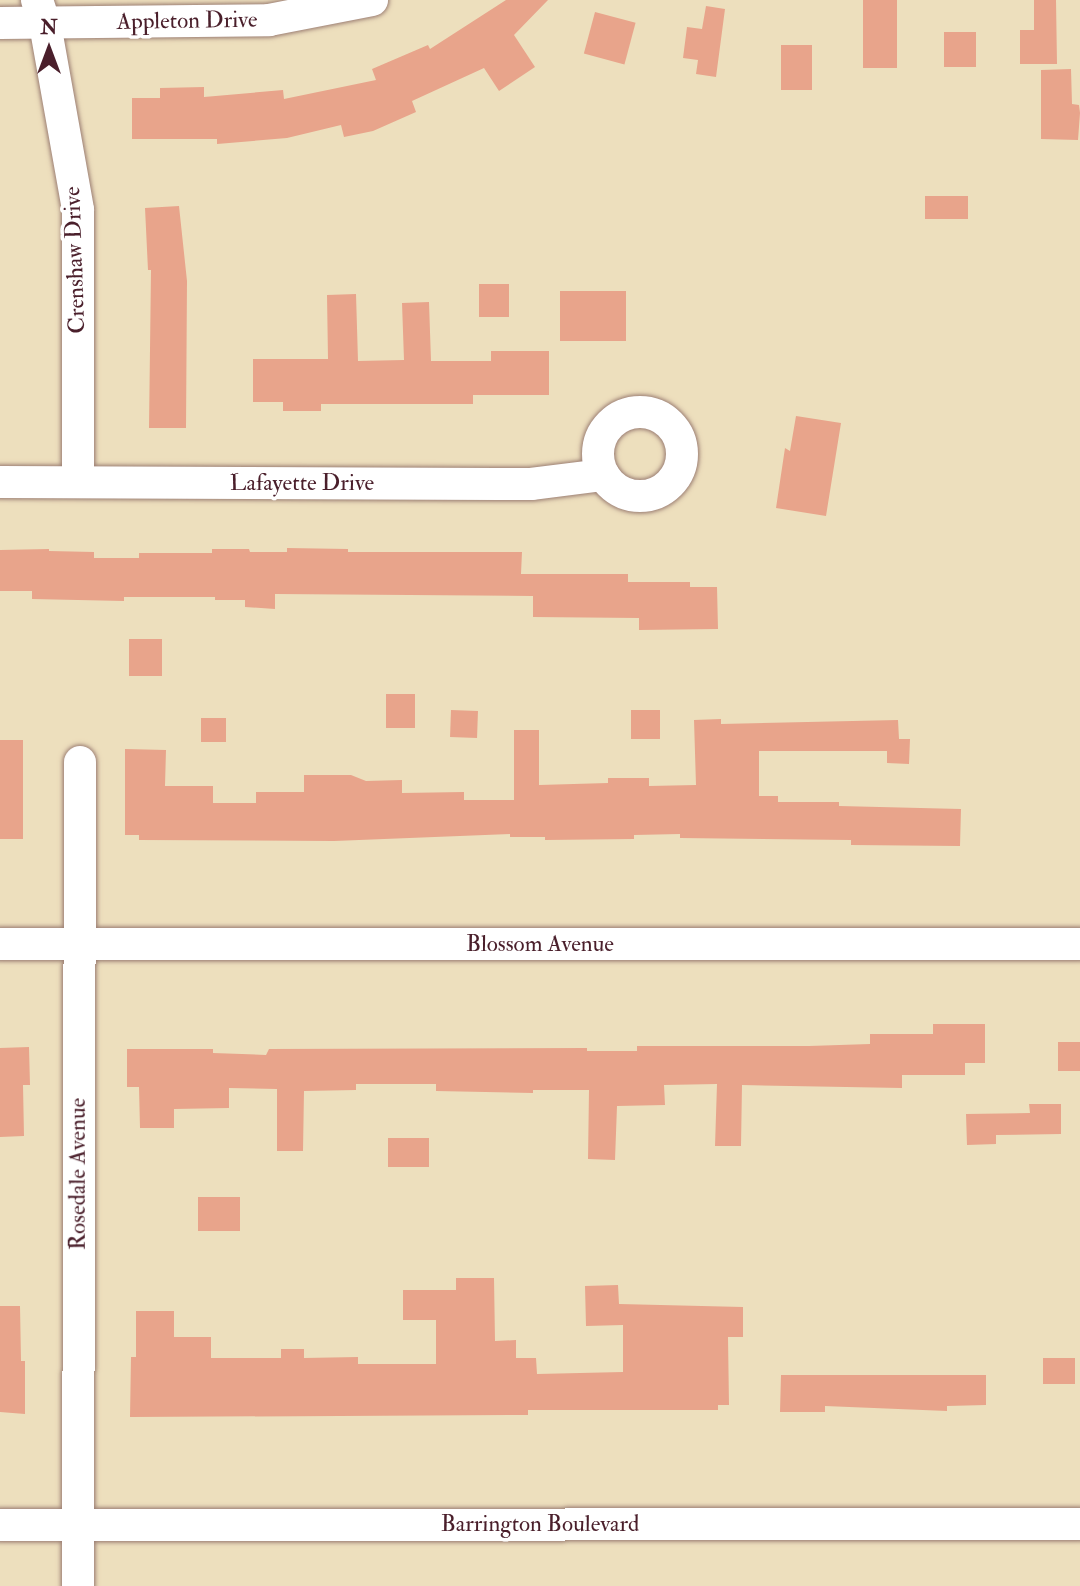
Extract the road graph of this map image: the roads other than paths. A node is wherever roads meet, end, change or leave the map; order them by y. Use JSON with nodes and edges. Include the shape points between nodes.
{"nodes":[{"id":1,"x":372,"y":0,"type":"edge"},
{"id":2,"x":41,"y":12,"type":"edge"},
{"id":3,"x":0,"y":23,"type":"edge"},
{"id":4,"x":603,"y":475,"type":"dead end"},
{"id":5,"x":0,"y":482,"type":"edge"},
{"id":6,"x":78,"y":482,"type":"junction"},
{"id":7,"x":80,"y":762,"type":"dead end"},
{"id":8,"x":0,"y":944,"type":"edge"},
{"id":9,"x":78,"y":944,"type":"junction"},
{"id":10,"x":1080,"y":944,"type":"edge"},
{"id":11,"x":78,"y":1524,"type":"junction"},
{"id":12,"x":1080,"y":1524,"type":"edge"},
{"id":13,"x":0,"y":1525,"type":"edge"},
{"id":14,"x":78,"y":1586,"type":"edge"}],
"edges":[{"from":1,"to":2,"type":"street","name":"Appleton Drive","via":[[269,20]]},
{"from":2,"to":3,"type":"street","name":"Appleton Drive"},
{"from":2,"to":6,"type":"street","name":"Crenshaw Drive","via":[[78,210]]},
{"from":4,"to":6,"type":"street","name":"Lafayette Drive","via":[[531,484]]},
{"from":5,"to":6,"type":"street","name":"Lafayette Drive"},
{"from":7,"to":9,"type":"street","name":"Rosedale Avenue"},
{"from":8,"to":9,"type":"street","name":"Blossom Avenue"},
{"from":9,"to":10,"type":"street","name":"Blossom Avenue"},
{"from":9,"to":11,"type":"street","name":"Rosedale Avenue"},
{"from":11,"to":12,"type":"street","name":"Barrington Boulevard"},
{"from":11,"to":13,"type":"street","name":"Barrington Boulevard"},
{"from":11,"to":14,"type":"street","name":"Rosedale Avenue"}]}
